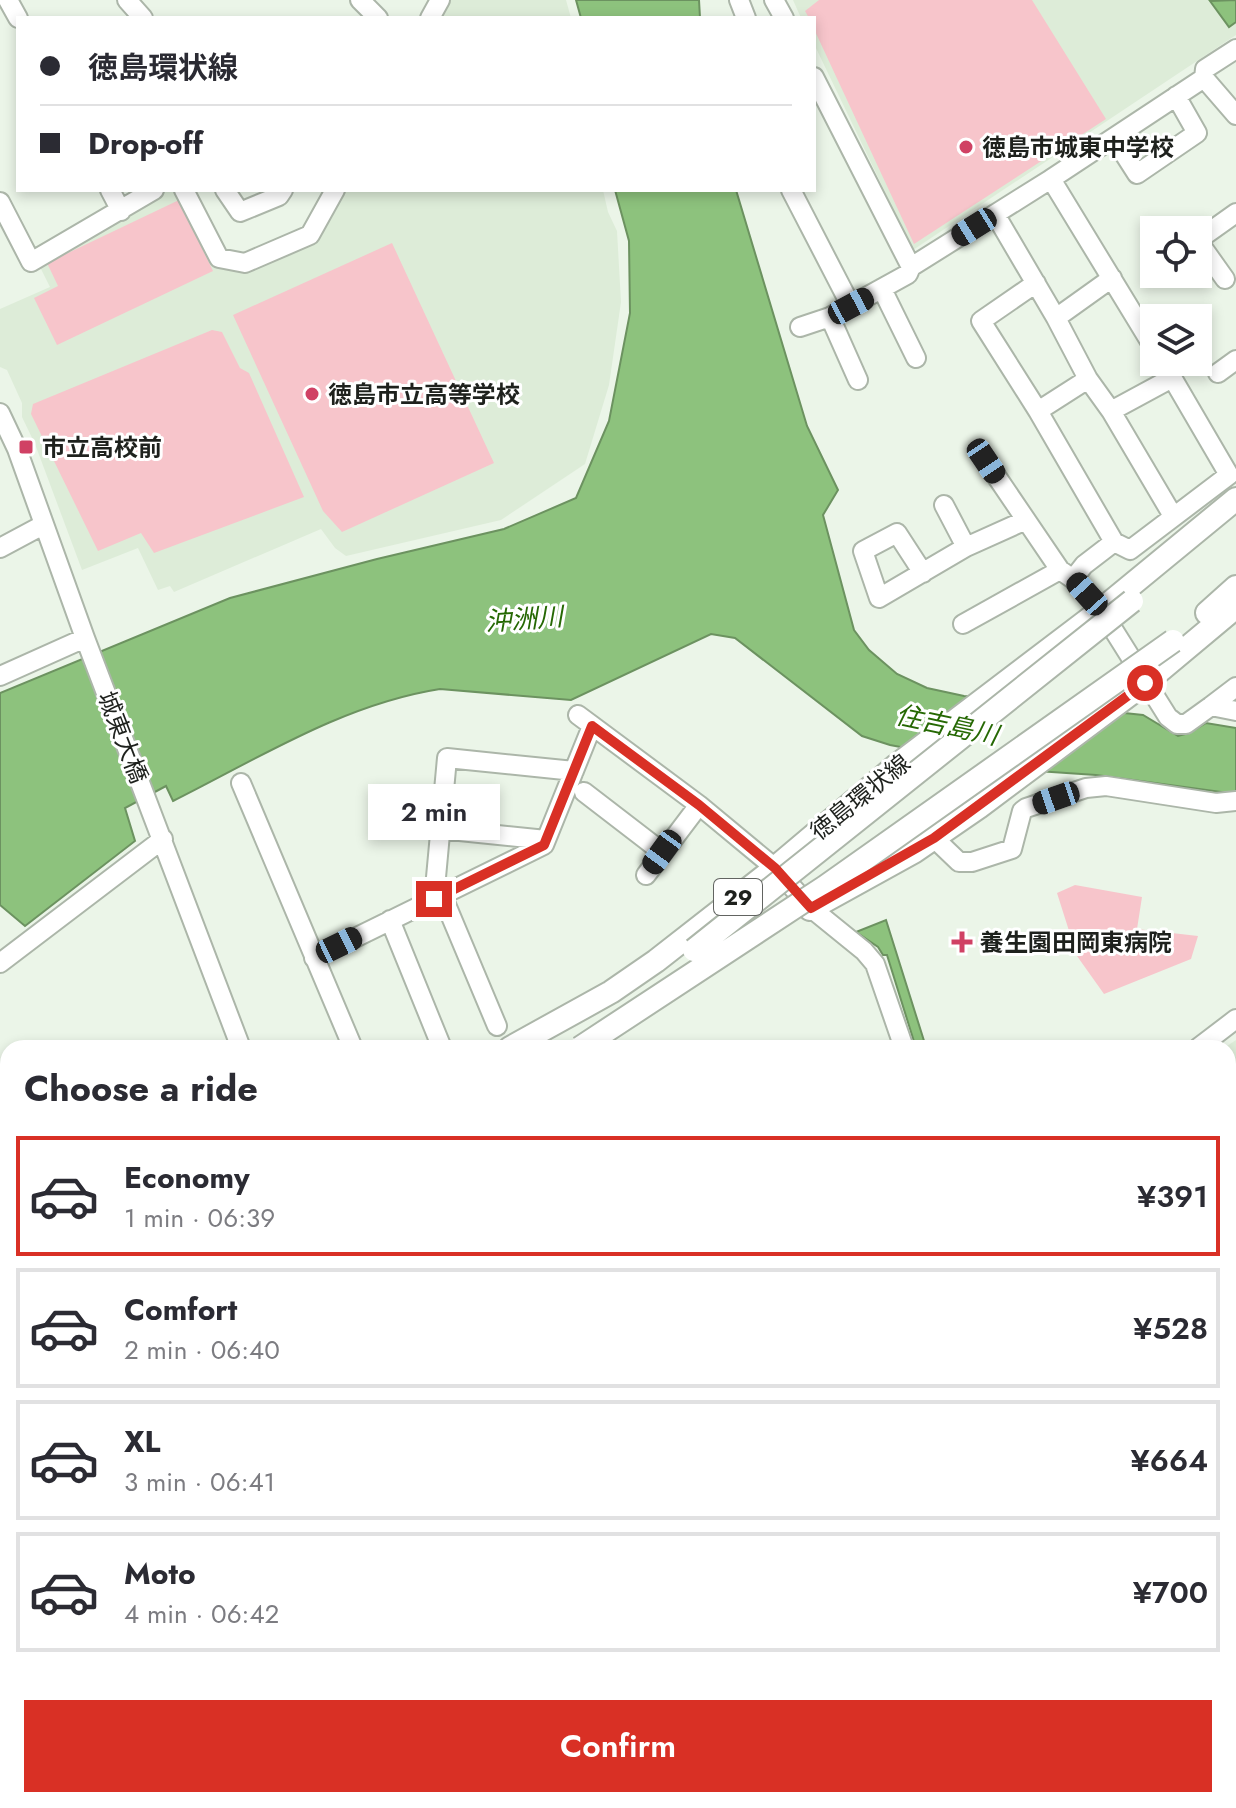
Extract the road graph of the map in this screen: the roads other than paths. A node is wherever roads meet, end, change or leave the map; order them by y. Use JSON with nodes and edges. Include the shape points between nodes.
{"nodes":[{"id":1,"x":127,"y":0,"type":"edge"},
{"id":2,"x":360,"y":0,"type":"edge"},
{"id":3,"x":141,"y":16,"type":"edge"},
{"id":4,"x":376,"y":16,"type":"edge"},
{"id":5,"x":1236,"y":49,"type":"edge"},
{"id":6,"x":1204,"y":78,"type":"junction"},
{"id":7,"x":816,"y":81,"type":"edge"},
{"id":8,"x":1176,"y":96,"type":"junction"},
{"id":9,"x":1236,"y":115,"type":"edge"},
{"id":10,"x":1114,"y":138,"type":"junction"},
{"id":11,"x":1051,"y":179,"type":"junction"},
{"id":12,"x":111,"y":192,"type":"edge"},
{"id":13,"x":151,"y":192,"type":"edge"},
{"id":14,"x":185,"y":192,"type":"edge"},
{"id":15,"x":226,"y":192,"type":"edge"},
{"id":16,"x":282,"y":192,"type":"edge"},
{"id":17,"x":334,"y":192,"type":"edge"},
{"id":18,"x":792,"y":192,"type":"edge"},
{"id":19,"x":0,"y":202,"type":"edge"},
{"id":20,"x":121,"y":211,"type":"junction"},
{"id":21,"x":1236,"y":213,"type":"edge"},
{"id":22,"x":995,"y":214,"type":"junction"},
{"id":23,"x":1212,"y":230,"type":"edge"},
{"id":24,"x":1212,"y":260,"type":"edge"},
{"id":25,"x":911,"y":267,"type":"junction"},
{"id":26,"x":1112,"y":278,"type":"junction"},
{"id":27,"x":1225,"y":279,"type":"dead end"},
{"id":28,"x":1036,"y":283,"type":"junction"},
{"id":29,"x":882,"y":289,"type":"junction"},
{"id":30,"x":851,"y":306,"type":"junction"},
{"id":31,"x":830,"y":317,"type":"junction"},
{"id":32,"x":1056,"y":318,"type":"junction"},
{"id":33,"x":1140,"y":325,"type":"edge"},
{"id":34,"x":800,"y":327,"type":"dead end"},
{"id":35,"x":916,"y":358,"type":"dead end"},
{"id":36,"x":1236,"y":360,"type":"edge"},
{"id":37,"x":1218,"y":373,"type":"dead end"},
{"id":38,"x":1160,"y":376,"type":"edge"},
{"id":39,"x":1171,"y":376,"type":"edge"},
{"id":40,"x":1088,"y":379,"type":"junction"},
{"id":41,"x":858,"y":380,"type":"dead end"},
{"id":42,"x":1038,"y":411,"type":"junction"},
{"id":43,"x":1111,"y":411,"type":"junction"},
{"id":44,"x":0,"y":413,"type":"edge"},
{"id":45,"x":986,"y":461,"type":"dead end"},
{"id":46,"x":1236,"y":499,"type":"edge"},
{"id":47,"x":944,"y":505,"type":"dead end"},
{"id":48,"x":1236,"y":514,"type":"edge"},
{"id":49,"x":1173,"y":516,"type":"junction"},
{"id":50,"x":1026,"y":520,"type":"junction"},
{"id":51,"x":43,"y":525,"type":"junction"},
{"id":52,"x":1114,"y":542,"type":"junction"},
{"id":53,"x":966,"y":547,"type":"junction"},
{"id":54,"x":0,"y":548,"type":"edge"},
{"id":55,"x":923,"y":573,"type":"dead end"},
{"id":56,"x":1066,"y":574,"type":"junction"},
{"id":57,"x":1236,"y":587,"type":"edge"},
{"id":58,"x":1236,"y":607,"type":"edge"},
{"id":59,"x":1101,"y":610,"type":"junction"},
{"id":60,"x":963,"y":624,"type":"dead end"},
{"id":61,"x":87,"y":644,"type":"junction"},
{"id":62,"x":0,"y":676,"type":"edge"},
{"id":63,"x":1145,"y":683,"type":"junction"},
{"id":64,"x":1236,"y":687,"type":"edge"},
{"id":65,"x":1211,"y":706,"type":"junction"},
{"id":66,"x":1236,"y":711,"type":"edge"},
{"id":67,"x":574,"y":771,"type":"junction"},
{"id":68,"x":241,"y":783,"type":"dead end"},
{"id":69,"x":584,"y":792,"type":"dead end"},
{"id":70,"x":1236,"y":801,"type":"edge"},
{"id":71,"x":699,"y":805,"type":"junction"},
{"id":72,"x":440,"y":829,"type":"junction"},
{"id":73,"x":160,"y":832,"type":"junction"},
{"id":74,"x":934,"y":838,"type":"junction"},
{"id":75,"x":546,"y":840,"type":"junction"},
{"id":76,"x":662,"y":852,"type":"junction"},
{"id":77,"x":775,"y":868,"type":"junction"},
{"id":78,"x":646,"y":875,"type":"dead end"},
{"id":79,"x":438,"y":897,"type":"junction"},
{"id":80,"x":811,"y":908,"type":"junction"},
{"id":81,"x":390,"y":920,"type":"junction"},
{"id":82,"x":4,"y":953,"type":"edge"},
{"id":83,"x":314,"y":958,"type":"junction"},
{"id":84,"x":1236,"y":1019,"type":"edge"},
{"id":85,"x":497,"y":1026,"type":"dead end"},
{"id":86,"x":238,"y":1040,"type":"edge"},
{"id":87,"x":350,"y":1040,"type":"edge"},
{"id":88,"x":439,"y":1040,"type":"edge"},
{"id":89,"x":524,"y":1040,"type":"edge"},
{"id":90,"x":550,"y":1040,"type":"edge"},
{"id":91,"x":592,"y":1040,"type":"edge"},
{"id":92,"x":611,"y":1040,"type":"edge"},
{"id":93,"x":901,"y":1040,"type":"edge"},
{"id":94,"x":1208,"y":1040,"type":"edge"}],
"edges":[{"from":1,"to":3,"type":"street"},
{"from":2,"to":4,"type":"street"},
{"from":5,"to":6,"type":"street","via":[[1205,69]]},
{"from":6,"to":8,"type":"street"},
{"from":6,"to":9,"type":"street"},
{"from":7,"to":25,"type":"street"},
{"from":8,"to":10,"type":"street"},
{"from":8,"to":10,"type":"street","via":[[1197,133],[1137,174]]},
{"from":10,"to":11,"type":"street"},
{"from":11,"to":22,"type":"street"},
{"from":11,"to":26,"type":"street"},
{"from":12,"to":20,"type":"street"},
{"from":13,"to":20,"type":"street"},
{"from":14,"to":17,"type":"street","via":[[219,258],[245,263],[310,235]]},
{"from":15,"to":16,"type":"street","via":[[240,212]]},
{"from":18,"to":30,"type":"street"},
{"from":19,"to":20,"type":"street","via":[[31,262]]},
{"from":21,"to":23,"type":"street"},
{"from":22,"to":25,"type":"street"},
{"from":22,"to":28,"type":"street"},
{"from":24,"to":27,"type":"street"},
{"from":25,"to":29,"type":"street"},
{"from":26,"to":32,"type":"street"},
{"from":26,"to":33,"type":"street"},
{"from":28,"to":32,"type":"street"},
{"from":28,"to":42,"type":"street","via":[[981,321]]},
{"from":29,"to":30,"type":"street"},
{"from":29,"to":35,"type":"street"},
{"from":30,"to":31,"type":"street"},
{"from":31,"to":34,"type":"street"},
{"from":31,"to":41,"type":"street"},
{"from":32,"to":40,"type":"street"},
{"from":36,"to":37,"type":"street"},
{"from":38,"to":43,"type":"street"},
{"from":39,"to":49,"type":"street","via":[[1229,475]]},
{"from":40,"to":42,"type":"street"},
{"from":40,"to":43,"type":"street"},
{"from":42,"to":52,"type":"street"},
{"from":43,"to":49,"type":"street"},
{"from":44,"to":51,"type":"street","name":"城東大橋"},
{"from":45,"to":50,"type":"street"},
{"from":46,"to":59,"type":"main road","name":"徳島環状線","number":"29"},
{"from":47,"to":53,"type":"street"},
{"from":48,"to":90,"type":"main road","bridge":true,"via":[[694,950]]},
{"from":49,"to":52,"type":"street","via":[[1130,550]]},
{"from":50,"to":53,"type":"street"},
{"from":50,"to":56,"type":"street"},
{"from":51,"to":54,"type":"street"},
{"from":51,"to":61,"type":"street","name":"城東大橋"},
{"from":52,"to":56,"type":"street"},
{"from":53,"to":55,"type":"street"},
{"from":56,"to":59,"type":"street"},
{"from":56,"to":60,"type":"street"},
{"from":57,"to":91,"type":"main road","name":"徳島環状線","number":"29","bridge":true,"via":[[1173,641],[753,936]]},
{"from":58,"to":63,"type":"main road","number":"29"},
{"from":59,"to":63,"type":"street"},
{"from":59,"to":77,"type":"main road","name":"徳島環状線","number":"29"},
{"from":61,"to":62,"type":"street"},
{"from":61,"to":73,"type":"street","name":"城東大橋"},
{"from":63,"to":65,"type":"street","via":[[1177,724],[1186,724]]},
{"from":63,"to":74,"type":"main road","number":"29"},
{"from":64,"to":65,"type":"street"},
{"from":65,"to":66,"type":"street"},
{"from":67,"to":71,"type":"street","via":[[585,721]]},
{"from":67,"to":72,"type":"street","via":[[447,758]]},
{"from":67,"to":75,"type":"street"},
{"from":68,"to":83,"type":"street"},
{"from":69,"to":76,"type":"street"},
{"from":70,"to":74,"type":"street","via":[[1086,788],[1022,811],[1012,849],[959,862]]},
{"from":71,"to":76,"type":"street"},
{"from":71,"to":77,"type":"street"},
{"from":72,"to":75,"type":"street"},
{"from":72,"to":79,"type":"street"},
{"from":73,"to":82,"type":"street"},
{"from":73,"to":86,"type":"street","name":"城東大橋"},
{"from":74,"to":80,"type":"main road","number":"29"},
{"from":75,"to":79,"type":"street"},
{"from":76,"to":78,"type":"street"},
{"from":77,"to":80,"type":"street"},
{"from":77,"to":89,"type":"main road","name":"徳島環状線","number":"29","via":[[633,978]]},
{"from":79,"to":81,"type":"street"},
{"from":79,"to":85,"type":"street"},
{"from":80,"to":92,"type":"main road","number":"29"},
{"from":80,"to":93,"type":"street","via":[[875,964]]},
{"from":81,"to":83,"type":"street"},
{"from":81,"to":88,"type":"street"},
{"from":83,"to":87,"type":"street"},
{"from":84,"to":94,"type":"street"}]}
